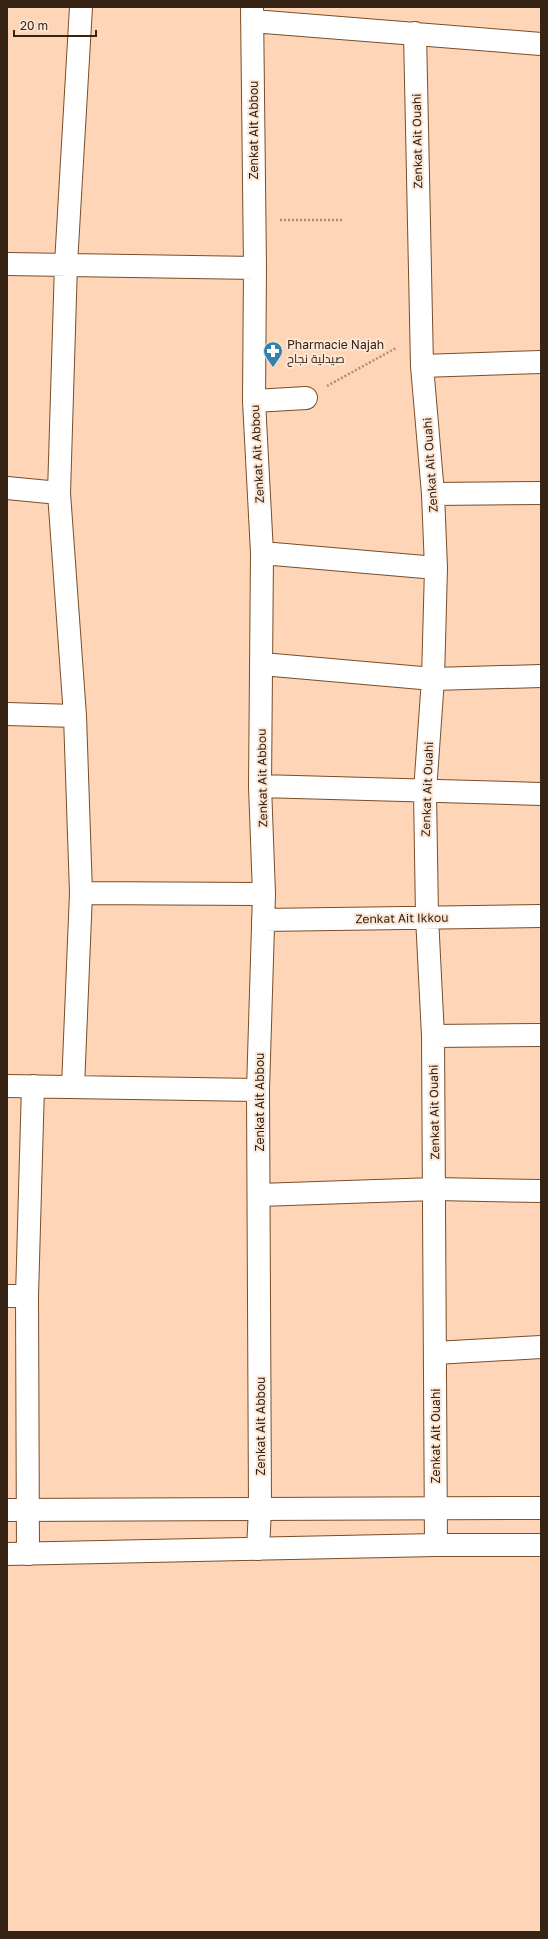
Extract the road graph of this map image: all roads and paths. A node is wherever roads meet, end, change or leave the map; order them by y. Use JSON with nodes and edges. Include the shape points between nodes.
{"nodes":[{"id":1,"x":81,"y":7,"type":"edge"},
{"id":2,"x":252,"y":14,"type":"edge"},
{"id":3,"x":416,"y":33,"type":"junction"},
{"id":4,"x":541,"y":44,"type":"edge"},
{"id":5,"x":254,"y":220,"type":"junction"},
{"id":6,"x":343,"y":220,"type":"dead end"},
{"id":7,"x":7,"y":264,"type":"edge"},
{"id":8,"x":66,"y":264,"type":"junction"},
{"id":9,"x":255,"y":268,"type":"junction"},
{"id":10,"x":421,"y":334,"type":"junction"},
{"id":11,"x":541,"y":362,"type":"edge"},
{"id":12,"x":422,"y":366,"type":"junction"},
{"id":13,"x":306,"y":398,"type":"joint"},
{"id":14,"x":254,"y":401,"type":"junction"},
{"id":15,"x":7,"y":488,"type":"edge"},
{"id":16,"x":59,"y":492,"type":"junction"},
{"id":17,"x":541,"y":493,"type":"edge"},
{"id":18,"x":433,"y":494,"type":"junction"},
{"id":19,"x":262,"y":553,"type":"junction"},
{"id":20,"x":436,"y":568,"type":"junction"},
{"id":21,"x":262,"y":664,"type":"junction"},
{"id":22,"x":541,"y":676,"type":"edge"},
{"id":23,"x":433,"y":678,"type":"junction"},
{"id":24,"x":7,"y":714,"type":"edge"},
{"id":25,"x":75,"y":716,"type":"junction"},
{"id":26,"x":260,"y":786,"type":"junction"},
{"id":27,"x":425,"y":792,"type":"junction"},
{"id":28,"x":541,"y":794,"type":"edge"},
{"id":29,"x":81,"y":892,"type":"junction"},
{"id":30,"x":264,"y":894,"type":"junction"},
{"id":31,"x":541,"y":916,"type":"edge"},
{"id":32,"x":427,"y":917,"type":"junction"},
{"id":33,"x":263,"y":920,"type":"junction"},
{"id":34,"x":541,"y":1035,"type":"edge"},
{"id":35,"x":433,"y":1036,"type":"junction"},
{"id":36,"x":7,"y":1086,"type":"edge"},
{"id":37,"x":33,"y":1086,"type":"junction"},
{"id":38,"x":72,"y":1087,"type":"junction"},
{"id":39,"x":258,"y":1090,"type":"junction"},
{"id":40,"x":435,"y":1189,"type":"junction"},
{"id":41,"x":541,"y":1191,"type":"edge"},
{"id":42,"x":259,"y":1195,"type":"junction"},
{"id":43,"x":17,"y":1296,"type":"edge"},
{"id":44,"x":541,"y":1347,"type":"edge"},
{"id":45,"x":435,"y":1353,"type":"junction"},
{"id":46,"x":435,"y":1507,"type":"junction"},
{"id":47,"x":541,"y":1508,"type":"edge"},
{"id":48,"x":260,"y":1509,"type":"junction"},
{"id":49,"x":7,"y":1510,"type":"edge"},
{"id":50,"x":29,"y":1510,"type":"junction"},
{"id":51,"x":436,"y":1544,"type":"junction"},
{"id":52,"x":541,"y":1545,"type":"edge"},
{"id":53,"x":258,"y":1549,"type":"junction"},
{"id":54,"x":17,"y":1554,"type":"edge"}],
"edges":[{"from":1,"to":8,"type":"street"},
{"from":2,"to":3,"type":"street"},
{"from":2,"to":5,"type":"street","name":"Zenkat Ait Abbou"},
{"from":3,"to":4,"type":"street"},
{"from":3,"to":10,"type":"street","name":"Zenkat Ait Ouahi"},
{"from":5,"to":6,"type":"path"},
{"from":5,"to":9,"type":"street","name":"Zenkat Ait Abbou"},
{"from":7,"to":8,"type":"street"},
{"from":8,"to":9,"type":"street"},
{"from":8,"to":16,"type":"street"},
{"from":9,"to":14,"type":"street","name":"Zenkat Ait Abbou"},
{"from":10,"to":12,"type":"street","name":"Zenkat Ait Ouahi"},
{"from":10,"to":13,"type":"path"},
{"from":11,"to":12,"type":"street"},
{"from":12,"to":18,"type":"street","name":"Zenkat Ait Ouahi"},
{"from":13,"to":14,"type":"street"},
{"from":14,"to":19,"type":"street","name":"Zenkat Ait Abbou"},
{"from":15,"to":16,"type":"street"},
{"from":16,"to":25,"type":"street"},
{"from":17,"to":18,"type":"street"},
{"from":18,"to":20,"type":"street","name":"Zenkat Ait Ouahi"},
{"from":19,"to":20,"type":"street"},
{"from":19,"to":21,"type":"street","name":"Zenkat Ait Abbou"},
{"from":20,"to":23,"type":"street","name":"Zenkat Ait Ouahi"},
{"from":21,"to":23,"type":"street"},
{"from":21,"to":26,"type":"street","name":"Zenkat Ait Abbou"},
{"from":22,"to":23,"type":"street"},
{"from":23,"to":27,"type":"street","name":"Zenkat Ait Ouahi"},
{"from":24,"to":25,"type":"street"},
{"from":25,"to":29,"type":"street"},
{"from":26,"to":27,"type":"street"},
{"from":26,"to":30,"type":"street","name":"Zenkat Ait Abbou"},
{"from":27,"to":28,"type":"street"},
{"from":27,"to":32,"type":"street","name":"Zenkat Ait Ouahi"},
{"from":29,"to":30,"type":"street"},
{"from":29,"to":38,"type":"street"},
{"from":30,"to":33,"type":"street","name":"Zenkat Ait Abbou"},
{"from":31,"to":32,"type":"street","name":"Zenkat Ait Ikkou"},
{"from":32,"to":33,"type":"street","name":"Zenkat Ait Ikkou"},
{"from":32,"to":35,"type":"street","name":"Zenkat Ait Ouahi"},
{"from":33,"to":39,"type":"street","name":"Zenkat Ait Abbou"},
{"from":34,"to":35,"type":"street"},
{"from":35,"to":40,"type":"street","name":"Zenkat Ait Ouahi"},
{"from":36,"to":37,"type":"street"},
{"from":37,"to":38,"type":"street"},
{"from":37,"to":43,"type":"street"},
{"from":38,"to":39,"type":"street"},
{"from":39,"to":42,"type":"street","name":"Zenkat Ait Abbou"},
{"from":40,"to":41,"type":"street"},
{"from":40,"to":42,"type":"street"},
{"from":40,"to":45,"type":"street","name":"Zenkat Ait Ouahi"},
{"from":42,"to":48,"type":"street","name":"Zenkat Ait Abbou"},
{"from":43,"to":50,"type":"street"},
{"from":44,"to":45,"type":"street"},
{"from":45,"to":46,"type":"street","name":"Zenkat Ait Ouahi"},
{"from":46,"to":47,"type":"street"},
{"from":46,"to":48,"type":"street"},
{"from":46,"to":51,"type":"street","name":"Zenkat Ait Ouahi"},
{"from":48,"to":50,"type":"street"},
{"from":48,"to":53,"type":"street","name":"Zenkat Ait Abbou"},
{"from":49,"to":50,"type":"street"},
{"from":50,"to":54,"type":"street"},
{"from":51,"to":52,"type":"street"},
{"from":51,"to":53,"type":"street"},
{"from":53,"to":54,"type":"street"}]}
